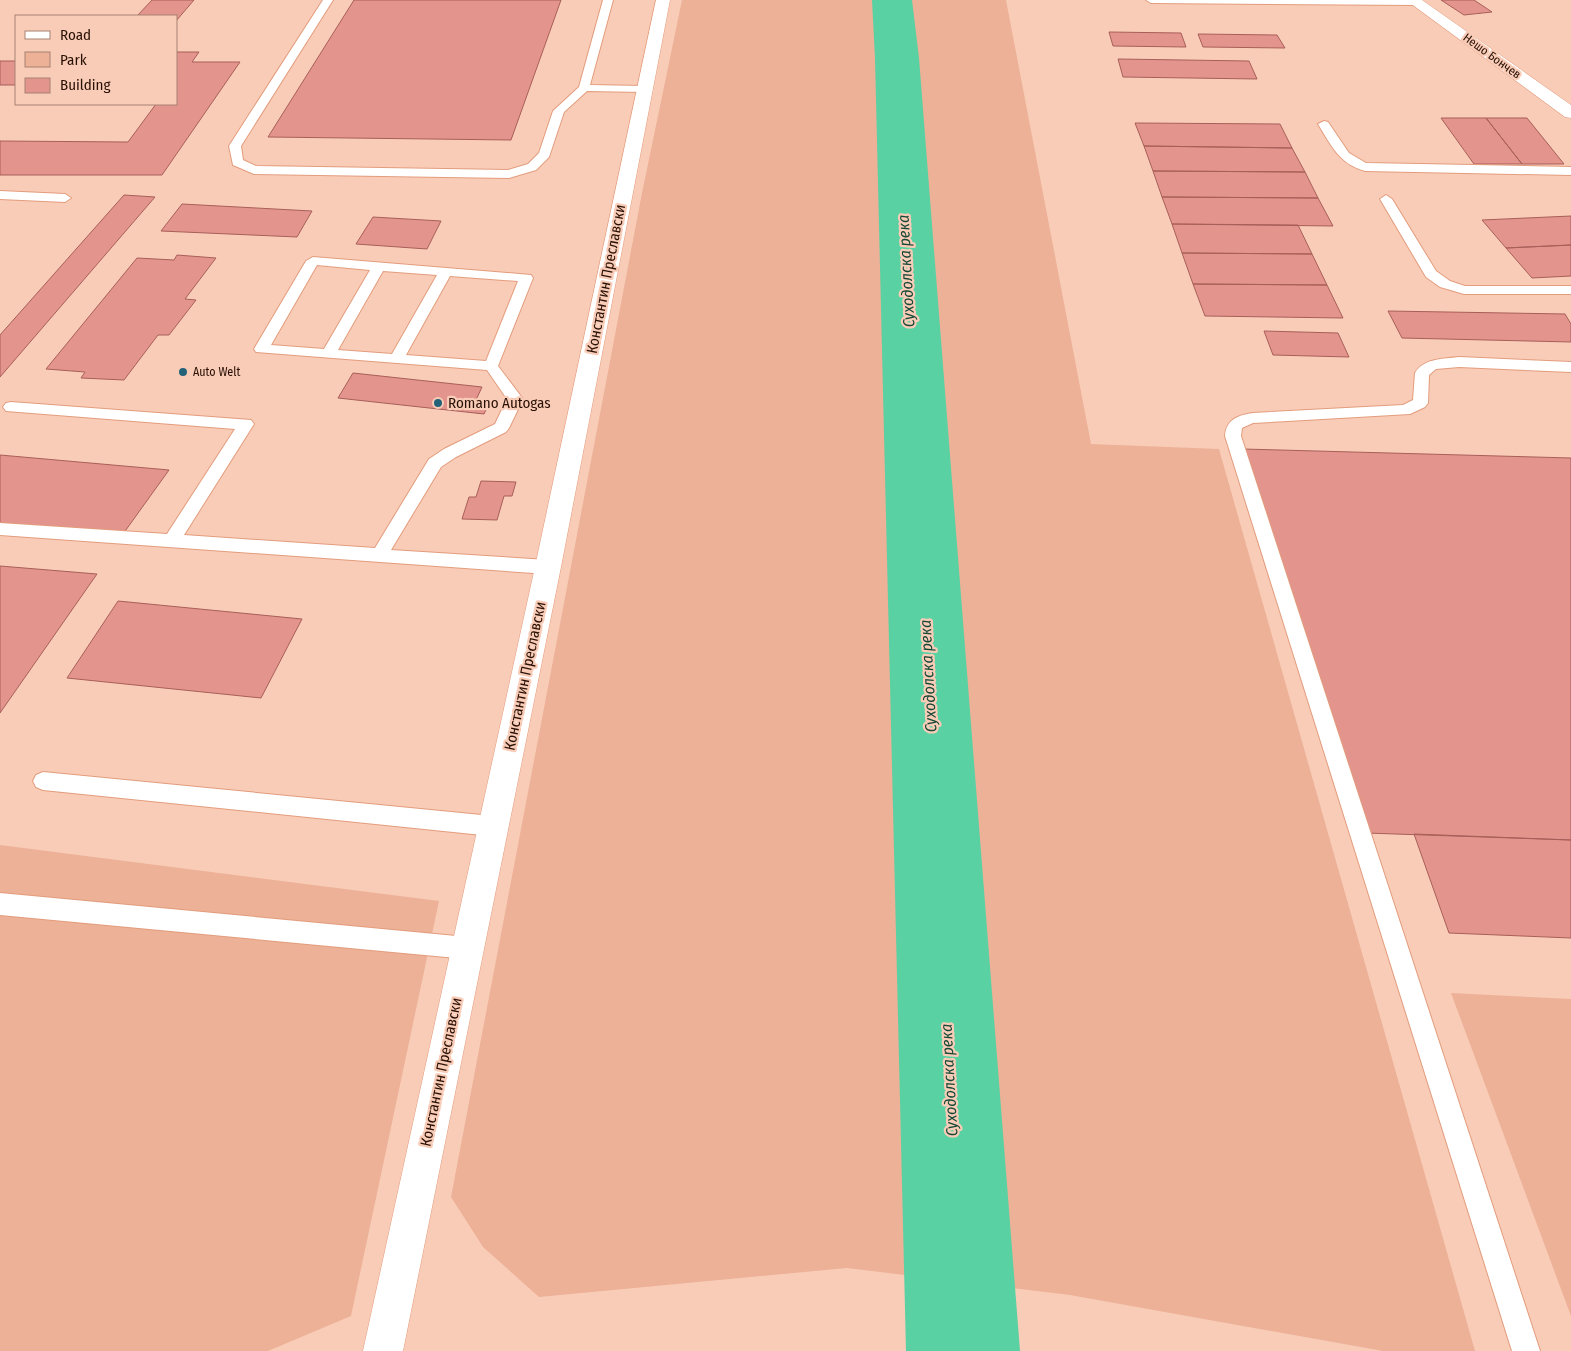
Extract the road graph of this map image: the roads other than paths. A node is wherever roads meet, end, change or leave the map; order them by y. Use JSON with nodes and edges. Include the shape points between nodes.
{"nodes":[{"id":1,"x":328,"y":0,"type":"edge"},
{"id":2,"x":608,"y":0,"type":"edge"},
{"id":3,"x":663,"y":0,"type":"edge"},
{"id":4,"x":1151,"y":0,"type":"edge"},
{"id":5,"x":1414,"y":1,"type":"edge"},
{"id":6,"x":584,"y":88,"type":"junction"},
{"id":7,"x":644,"y":89,"type":"junction"},
{"id":8,"x":1571,"y":113,"type":"edge"},
{"id":9,"x":1324,"y":124,"type":"dead end"},
{"id":10,"x":1571,"y":172,"type":"edge"},
{"id":11,"x":0,"y":195,"type":"edge"},
{"id":12,"x":65,"y":198,"type":"dead end"},
{"id":13,"x":1386,"y":199,"type":"dead end"},
{"id":14,"x":379,"y":266,"type":"junction"},
{"id":15,"x":445,"y":272,"type":"junction"},
{"id":16,"x":1571,"y":290,"type":"edge"},
{"id":17,"x":328,"y":354,"type":"junction"},
{"id":18,"x":396,"y":359,"type":"junction"},
{"id":19,"x":492,"y":366,"type":"junction"},
{"id":20,"x":1571,"y":367,"type":"edge"},
{"id":21,"x":10,"y":407,"type":"dead end"},
{"id":22,"x":0,"y":529,"type":"edge"},
{"id":23,"x":172,"y":541,"type":"junction"},
{"id":24,"x":380,"y":554,"type":"junction"},
{"id":25,"x":548,"y":567,"type":"junction"},
{"id":26,"x":43,"y":781,"type":"dead end"},
{"id":27,"x":492,"y":826,"type":"junction"},
{"id":28,"x":0,"y":904,"type":"edge"},
{"id":29,"x":467,"y":948,"type":"junction"},
{"id":30,"x":383,"y":1351,"type":"edge"},
{"id":31,"x":1526,"y":1351,"type":"edge"}],
"edges":[{"from":1,"to":6,"type":"lane","via":[[235,146],[237,162],[254,170],[509,174],[532,167],[545,154],[559,111]]},
{"from":2,"to":6,"type":"lane"},
{"from":3,"to":7,"type":"street","name":"Константин Преславски"},
{"from":4,"to":5,"type":"lane"},
{"from":5,"to":8,"type":"street","name":"Нешо Бончев"},
{"from":6,"to":7,"type":"lane"},
{"from":7,"to":25,"type":"street","name":"Константин Преславски"},
{"from":9,"to":10,"type":"lane","via":[[1345,159],[1352,164]]},
{"from":11,"to":12,"type":"lane"},
{"from":13,"to":16,"type":"lane","via":[[1431,274],[1445,284],[1464,290]]},
{"from":14,"to":15,"type":"lane"},
{"from":14,"to":17,"type":"lane"},
{"from":14,"to":17,"type":"lane","via":[[313,261],[261,349]]},
{"from":15,"to":18,"type":"lane"},
{"from":15,"to":19,"type":"lane","via":[[526,278]]},
{"from":17,"to":18,"type":"lane"},
{"from":18,"to":19,"type":"lane"},
{"from":19,"to":24,"type":"lane","via":[[515,399],[501,428],[436,463]]},
{"from":20,"to":31,"type":"lane","via":[[1459,362],[1432,365],[1422,373],[1420,403],[1405,410],[1253,418],[1236,423],[1232,429]]},
{"from":21,"to":23,"type":"lane","via":[[246,424]]},
{"from":22,"to":23,"type":"lane"},
{"from":23,"to":24,"type":"lane"},
{"from":24,"to":25,"type":"lane"},
{"from":25,"to":27,"type":"street","name":"Константин Преславски"},
{"from":26,"to":27,"type":"lane"},
{"from":27,"to":29,"type":"street","name":"Константин Преславски"},
{"from":28,"to":29,"type":"lane"},
{"from":29,"to":30,"type":"street","name":"Константин Преславски"}]}
